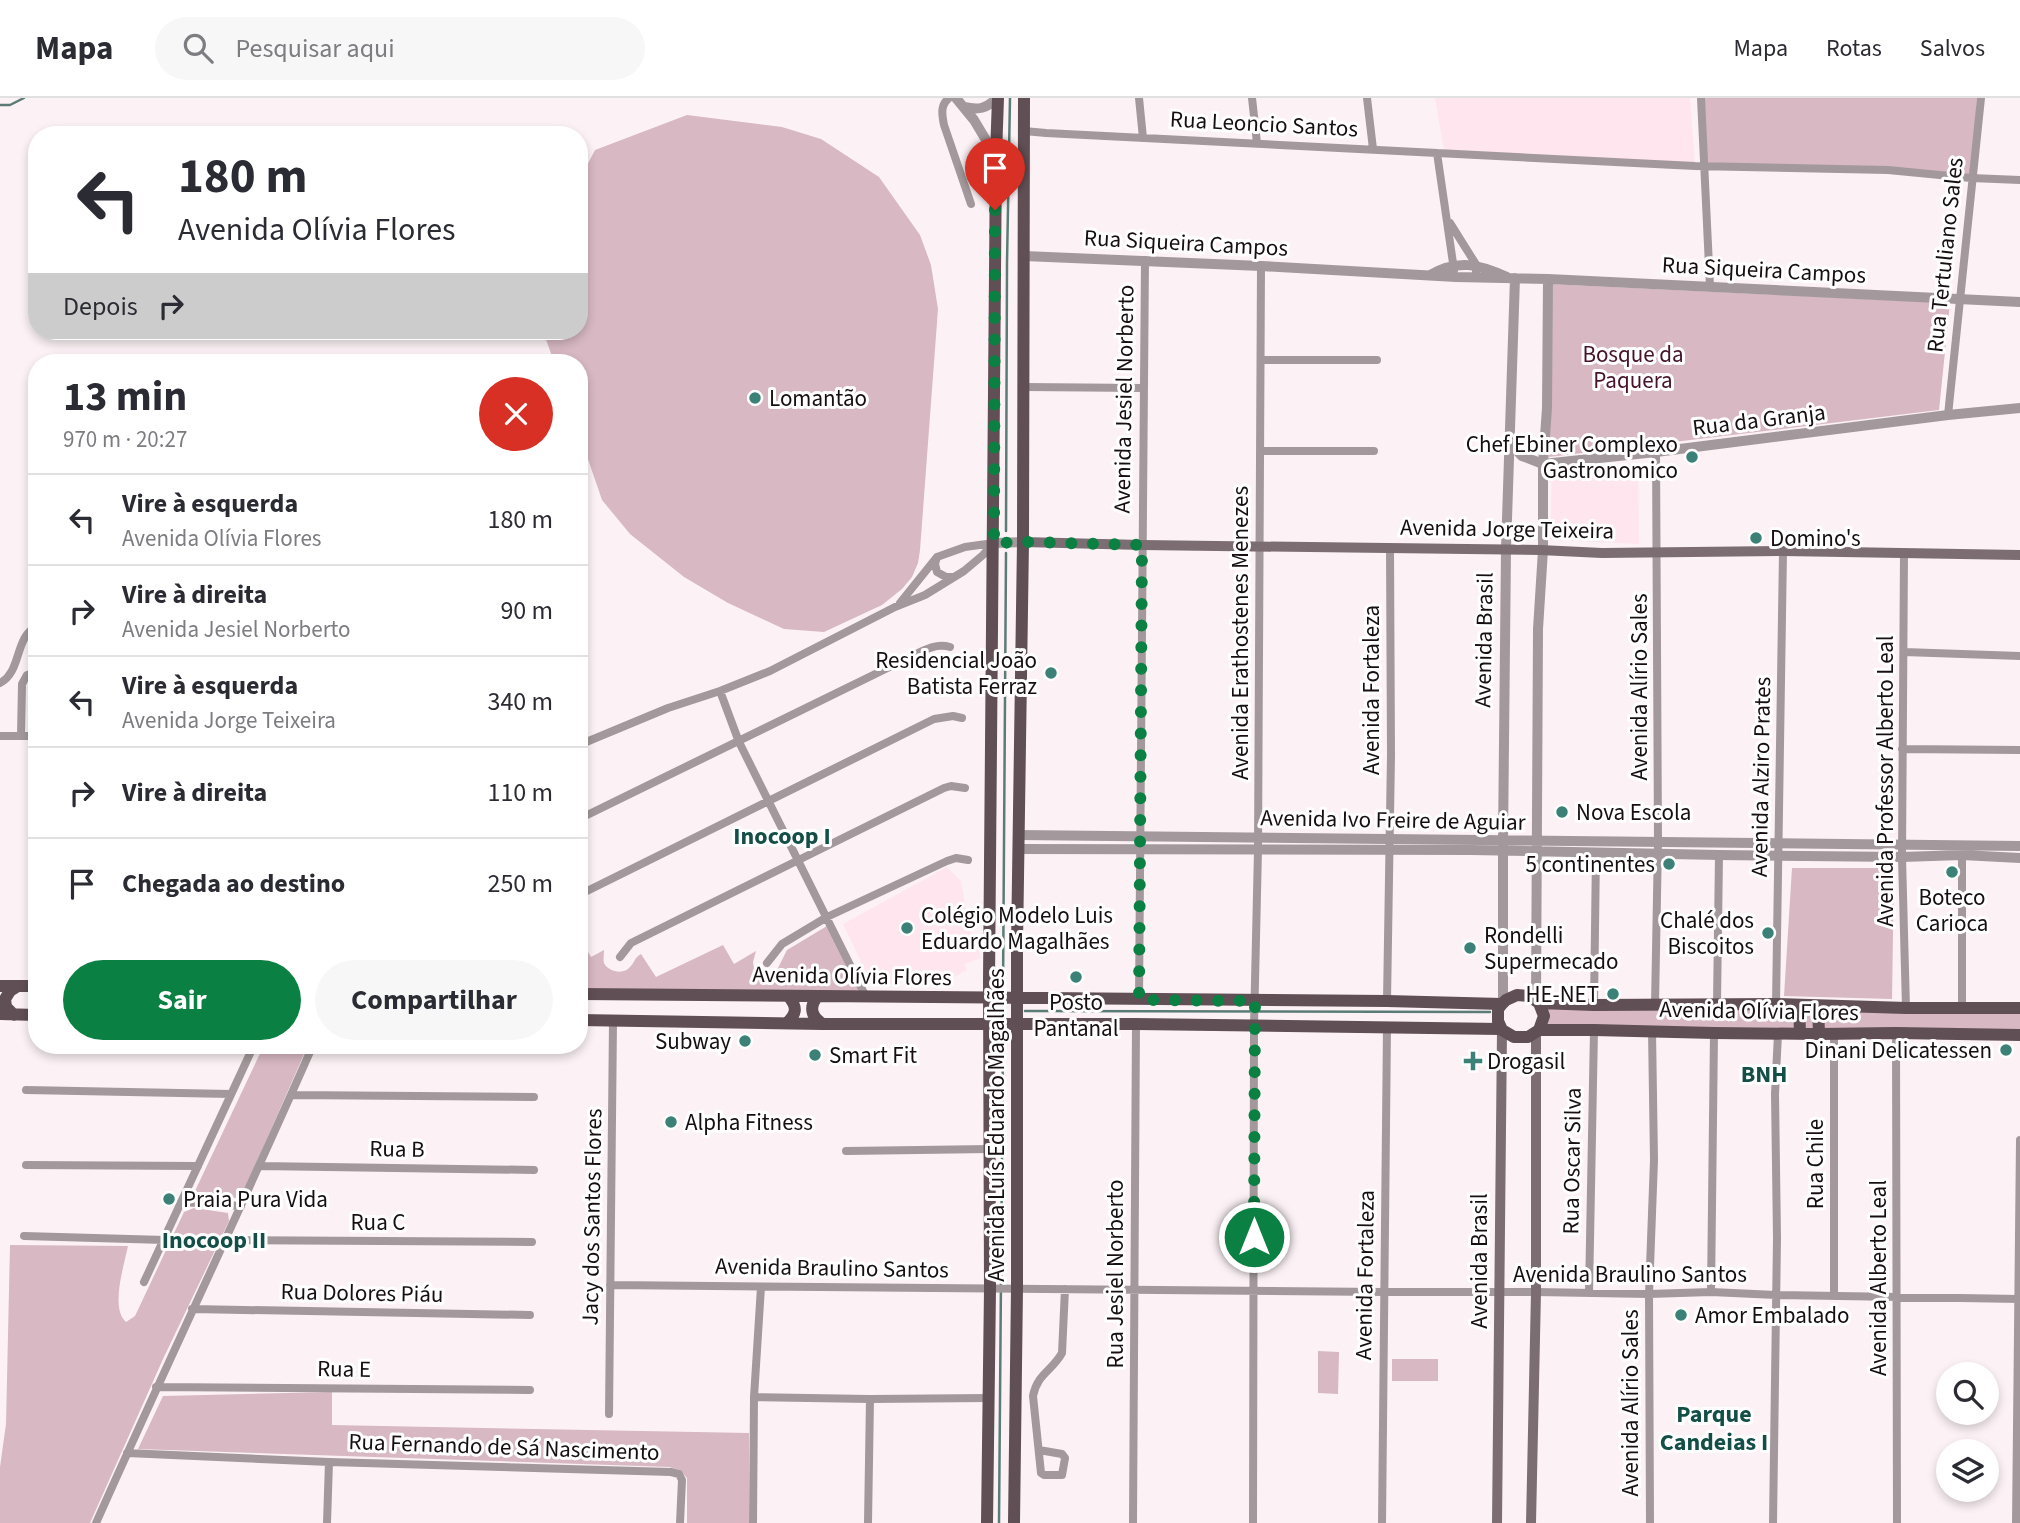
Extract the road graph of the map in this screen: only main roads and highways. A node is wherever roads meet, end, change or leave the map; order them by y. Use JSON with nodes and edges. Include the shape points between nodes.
{"nodes":[{"id":1,"x":997,"y":98,"type":"edge"},
{"id":2,"x":1024,"y":98,"type":"edge"},
{"id":3,"x":1023,"y":542,"type":"junction"},
{"id":4,"x":2020,"y":555,"type":"edge"},
{"id":5,"x":0,"y":986,"type":"edge"},
{"id":6,"x":18,"y":986,"type":"junction"},
{"id":7,"x":28,"y":986,"type":"edge"},
{"id":8,"x":588,"y":994,"type":"edge"},
{"id":9,"x":789,"y":997,"type":"junction"},
{"id":10,"x":817,"y":997,"type":"junction"},
{"id":11,"x":989,"y":999,"type":"junction"},
{"id":12,"x":1017,"y":999,"type":"junction"},
{"id":13,"x":1504,"y":1002,"type":"junction"},
{"id":14,"x":1538,"y":1002,"type":"junction"},
{"id":15,"x":1800,"y":1005,"type":"junction"},
{"id":16,"x":1818,"y":1006,"type":"junction"},
{"id":17,"x":2020,"y":1008,"type":"edge"},
{"id":18,"x":0,"y":1014,"type":"edge"},
{"id":19,"x":14,"y":1015,"type":"junction"},
{"id":20,"x":28,"y":1015,"type":"edge"},
{"id":21,"x":588,"y":1020,"type":"edge"},
{"id":22,"x":787,"y":1023,"type":"junction"},
{"id":23,"x":823,"y":1024,"type":"junction"},
{"id":24,"x":990,"y":1024,"type":"junction"},
{"id":25,"x":1017,"y":1024,"type":"junction"},
{"id":26,"x":1501,"y":1029,"type":"junction"},
{"id":27,"x":1537,"y":1031,"type":"junction"},
{"id":28,"x":1800,"y":1033,"type":"junction"},
{"id":29,"x":1819,"y":1034,"type":"junction"},
{"id":30,"x":2020,"y":1035,"type":"edge"},
{"id":31,"x":987,"y":1523,"type":"edge"},
{"id":32,"x":1014,"y":1523,"type":"edge"},
{"id":33,"x":1497,"y":1523,"type":"edge"},
{"id":34,"x":1531,"y":1523,"type":"edge"}],
"edges":[{"from":1,"to":11,"type":"main road","name":"Avenida Luís Eduardo Magalhães"},
{"from":2,"to":3,"type":"main road","name":"Avenida Luís Eduardo Magalhães"},
{"from":3,"to":4,"type":"main road","name":"Avenida Jorge Teixeira"},
{"from":3,"to":12,"type":"main road","name":"Avenida Luís Eduardo Magalhães"},
{"from":5,"to":6,"type":"main road"},
{"from":6,"to":7,"type":"main road"},
{"from":6,"to":19,"type":"main road","via":[[5,999]]},
{"from":8,"to":9,"type":"main road","name":"Avenida Olívia Flores"},
{"from":9,"to":10,"type":"main road","name":"Avenida Olívia Flores"},
{"from":9,"to":22,"type":"main road","via":[[796,1012]]},
{"from":10,"to":11,"type":"main road","name":"Avenida Olívia Flores"},
{"from":10,"to":23,"type":"main road","via":[[812,1013]]},
{"from":11,"to":12,"type":"main road","name":"Avenida Olívia Flores"},
{"from":11,"to":24,"type":"main road","name":"Avenida Luís Eduardo Magalhães"},
{"from":12,"to":13,"type":"main road","name":"Avenida Olívia Flores"},
{"from":12,"to":25,"type":"main road","name":"Avenida Luís Eduardo Magalhães"},
{"from":13,"to":14,"type":"main road","name":"Avenida Olívia Flores","via":[[1517,995]]},
{"from":13,"to":26,"type":"main road","name":"Avenida Brasil","via":[[1498,1009]]},
{"from":14,"to":15,"type":"main road","name":"Avenida Olívia Flores"},
{"from":14,"to":27,"type":"main road","via":[[1544,1016]]},
{"from":15,"to":16,"type":"main road","name":"Avenida Olívia Flores"},
{"from":15,"to":28,"type":"main road"},
{"from":16,"to":17,"type":"main road","name":"Avenida Olívia Flores"},
{"from":16,"to":29,"type":"main road"},
{"from":18,"to":19,"type":"main road"},
{"from":19,"to":20,"type":"main road"},
{"from":21,"to":22,"type":"main road","name":"Avenida Olívia Flores"},
{"from":22,"to":23,"type":"main road","name":"Avenida Olívia Flores"},
{"from":23,"to":24,"type":"main road","name":"Avenida Olívia Flores"},
{"from":24,"to":25,"type":"main road","name":"Avenida Olívia Flores"},
{"from":24,"to":31,"type":"main road","name":"Avenida Luís Eduardo Magalhães","via":[[993,1288]]},
{"from":25,"to":26,"type":"main road","name":"Avenida Olívia Flores"},
{"from":25,"to":32,"type":"main road","name":"Avenida Luís Eduardo Magalhães"},
{"from":26,"to":27,"type":"main road","name":"Avenida Olívia Flores","via":[[1514,1037],[1528,1037]]},
{"from":26,"to":33,"type":"main road","name":"Avenida Brasil"},
{"from":27,"to":28,"type":"main road","name":"Avenida Olívia Flores"},
{"from":27,"to":34,"type":"main road"},
{"from":28,"to":29,"type":"main road","name":"Avenida Olívia Flores"},
{"from":29,"to":30,"type":"main road","name":"Avenida Olívia Flores"}]}
